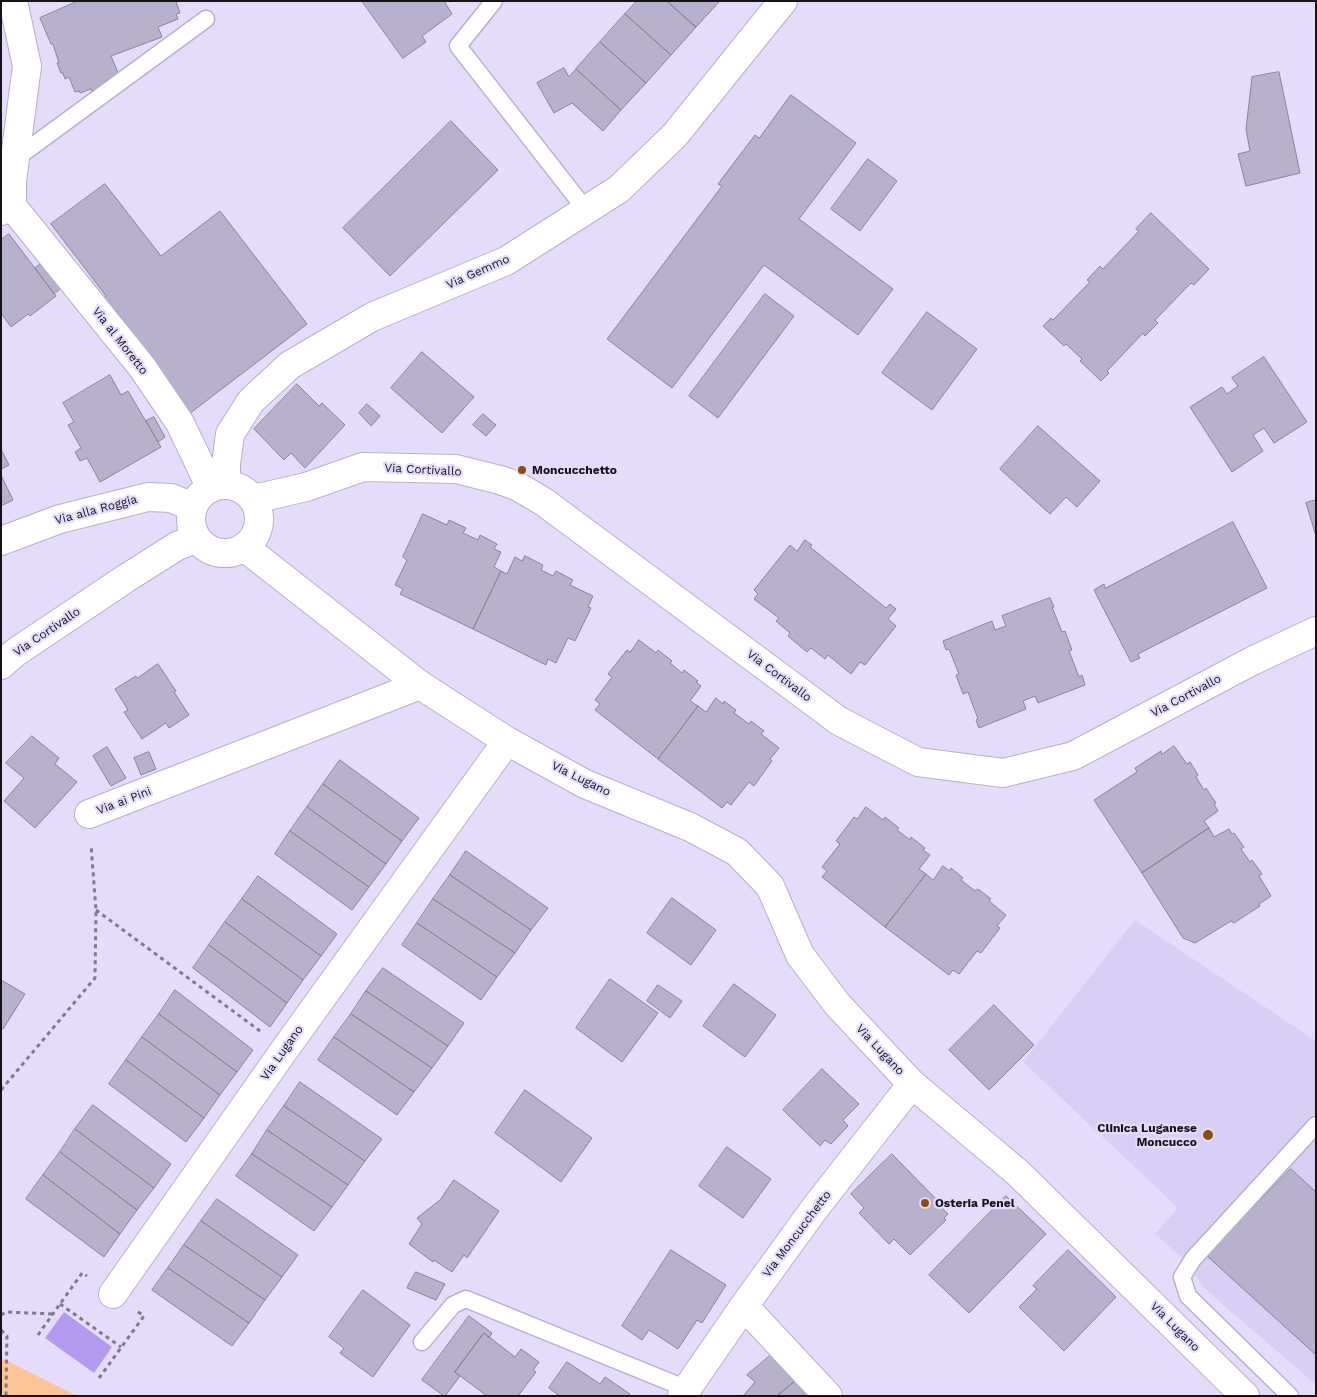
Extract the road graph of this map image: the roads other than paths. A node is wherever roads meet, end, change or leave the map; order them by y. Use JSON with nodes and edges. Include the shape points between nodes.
{"nodes":[{"id":1,"x":14,"y":1,"type":"edge"},
{"id":2,"x":494,"y":1,"type":"edge"},
{"id":3,"x":783,"y":1,"type":"edge"},
{"id":4,"x":206,"y":20,"type":"dead end"},
{"id":5,"x":15,"y":159,"type":"junction"},
{"id":6,"x":7,"y":208,"type":"edge"},
{"id":7,"x":586,"y":210,"type":"junction"},
{"id":8,"x":210,"y":493,"type":"junction"},
{"id":9,"x":254,"y":499,"type":"junction"},
{"id":10,"x":197,"y":538,"type":"junction"},
{"id":11,"x":1,"y":541,"type":"edge"},
{"id":12,"x":244,"y":547,"type":"junction"},
{"id":13,"x":1316,"y":631,"type":"edge"},
{"id":14,"x":1,"y":665,"type":"edge"},
{"id":15,"x":420,"y":685,"type":"junction"},
{"id":16,"x":507,"y":741,"type":"junction"},
{"id":17,"x":89,"y":814,"type":"road end"},
{"id":18,"x":912,"y":1084,"type":"junction"},
{"id":19,"x":1316,"y":1125,"type":"edge"},
{"id":20,"x":113,"y":1294,"type":"dead end"},
{"id":21,"x":744,"y":1306,"type":"junction"},
{"id":22,"x":422,"y":1342,"type":"dead end"},
{"id":23,"x":685,"y":1392,"type":"edge"},
{"id":24,"x":828,"y":1396,"type":"edge"},
{"id":25,"x":1245,"y":1396,"type":"edge"},
{"id":26,"x":1290,"y":1396,"type":"edge"}],
"edges":[{"from":1,"to":5,"type":"street","name":"Via al Moretto","via":[[27,66]]},
{"from":2,"to":7,"type":"lane","via":[[458,46]]},
{"from":3,"to":7,"type":"street","name":"Via Gemmo","via":[[675,135],[619,188]]},
{"from":4,"to":5,"type":"lane"},
{"from":5,"to":6,"type":"street","name":"Via al Moretto"},
{"from":6,"to":8,"type":"street","name":"Via al Moretto","via":[[142,367],[180,423]]},
{"from":7,"to":8,"type":"street","name":"Via Gemmo","via":[[506,261],[372,316],[290,365],[251,402],[230,434],[226,464]]},
{"from":8,"to":9,"type":"street","via":[[237,487]]},
{"from":8,"to":10,"type":"street","via":[[191,518]]},
{"from":8,"to":11,"type":"street","name":"Via alla Roggia","via":[[148,497],[60,519]]},
{"from":9,"to":12,"type":"street","via":[[258,509],[257,530]]},
{"from":9,"to":13,"type":"street","name":"Via Cortivallo","via":[[306,487],[363,467],[456,469],[517,486],[544,502],[839,721],[918,762],[994,772],[1003,773],[1073,756],[1252,661]]},
{"from":10,"to":12,"type":"street","via":[[204,546],[224,553]]},
{"from":10,"to":14,"type":"street","name":"Via Cortivallo","via":[[178,546],[117,585]]},
{"from":12,"to":15,"type":"street","name":"Via Lugano"},
{"from":15,"to":16,"type":"street","name":"Via Lugano"},
{"from":15,"to":17,"type":"street","name":"Via ai Pini"},
{"from":16,"to":18,"type":"street","name":"Via Lugano","via":[[585,784],[690,827],[737,852],[770,886],[800,955],[837,1004]]},
{"from":16,"to":20,"type":"street","name":"Via Lugano"},
{"from":18,"to":21,"type":"street","name":"Via Moncucchetto","via":[[815,1208]]},
{"from":18,"to":25,"type":"street","name":"Via Lugano","via":[[1018,1173]]},
{"from":19,"to":26,"type":"lane","via":[[1193,1259],[1182,1277],[1188,1296]]},
{"from":21,"to":23,"type":"street","name":"Via Moncucchetto"},
{"from":21,"to":24,"type":"street"},
{"from":22,"to":23,"type":"lane","name":"Via Moncucchetto","via":[[453,1305],[466,1299]]}]}
